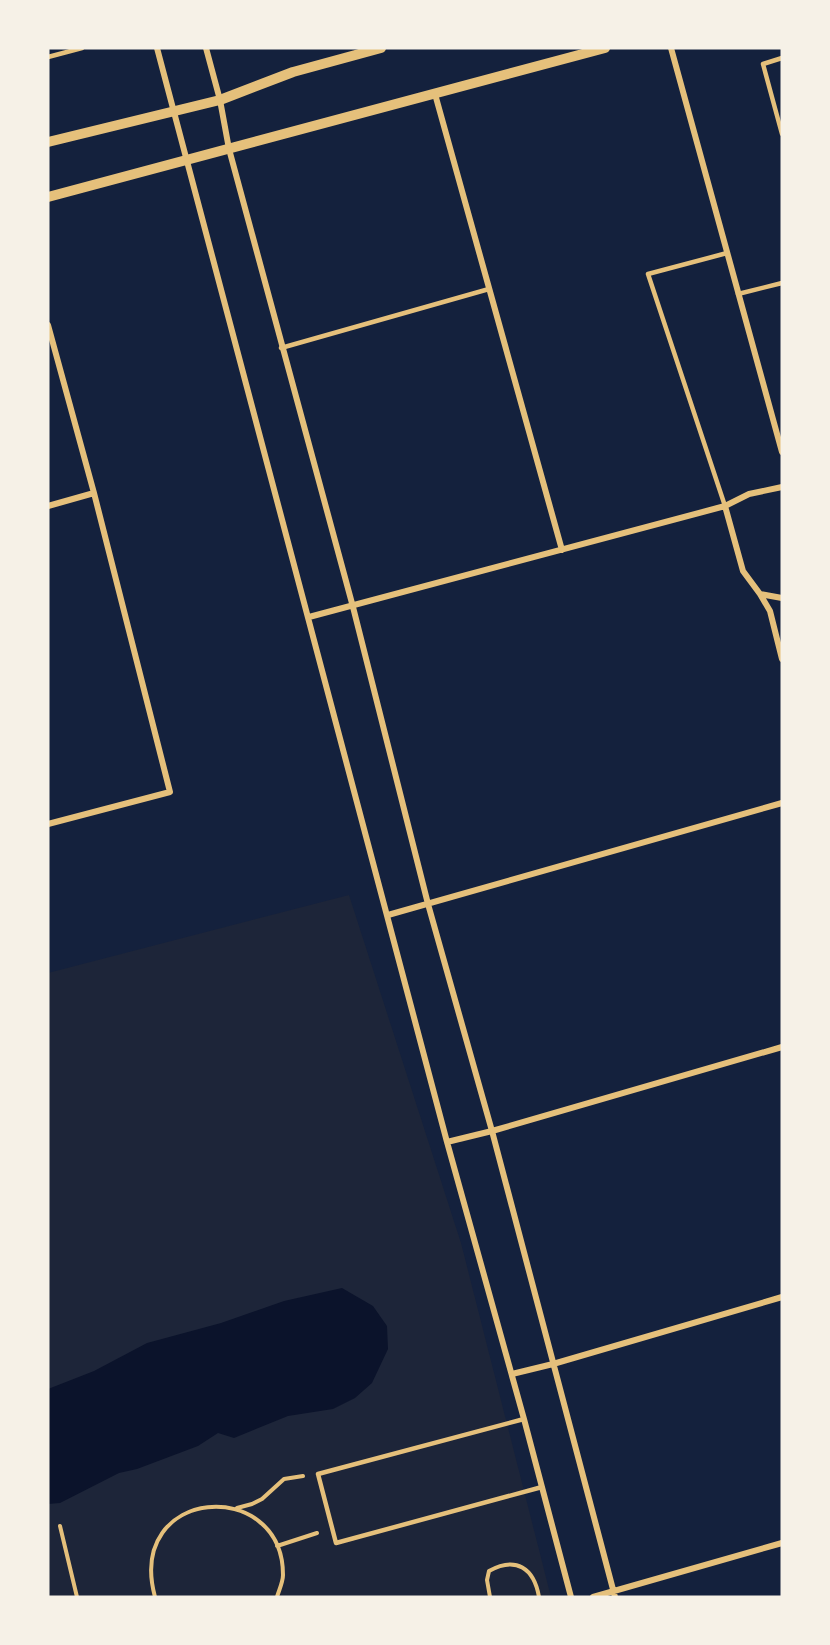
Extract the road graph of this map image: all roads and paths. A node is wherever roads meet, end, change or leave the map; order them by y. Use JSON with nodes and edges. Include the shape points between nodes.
{"nodes":[{"id":1,"x":82,"y":48,"type":"edge"},
{"id":2,"x":157,"y":48,"type":"edge"},
{"id":3,"x":206,"y":48,"type":"edge"},
{"id":4,"x":381,"y":48,"type":"edge"},
{"id":5,"x":605,"y":48,"type":"edge"},
{"id":6,"x":671,"y":48,"type":"edge"},
{"id":7,"x":48,"y":57,"type":"edge"},
{"id":8,"x":782,"y":58,"type":"edge"},
{"id":9,"x":435,"y":94,"type":"junction"},
{"id":10,"x":220,"y":100,"type":"junction"},
{"id":11,"x":174,"y":111,"type":"junction"},
{"id":12,"x":782,"y":134,"type":"edge"},
{"id":13,"x":48,"y":142,"type":"edge"},
{"id":14,"x":229,"y":149,"type":"junction"},
{"id":15,"x":187,"y":160,"type":"junction"},
{"id":16,"x":48,"y":197,"type":"edge"},
{"id":17,"x":727,"y":253,"type":"junction"},
{"id":18,"x":782,"y":283,"type":"edge"},
{"id":19,"x":489,"y":289,"type":"junction"},
{"id":20,"x":738,"y":294,"type":"junction"},
{"id":21,"x":48,"y":325,"type":"edge"},
{"id":22,"x":281,"y":348,"type":"junction"},
{"id":23,"x":782,"y":452,"type":"edge"},
{"id":24,"x":782,"y":487,"type":"edge"},
{"id":25,"x":94,"y":493,"type":"junction"},
{"id":26,"x":48,"y":506,"type":"edge"},
{"id":27,"x":725,"y":506,"type":"junction"},
{"id":28,"x":562,"y":550,"type":"junction"},
{"id":29,"x":760,"y":594,"type":"junction"},
{"id":30,"x":782,"y":598,"type":"edge"},
{"id":31,"x":353,"y":607,"type":"junction"},
{"id":32,"x":309,"y":617,"type":"junction"},
{"id":33,"x":782,"y":659,"type":"edge"},
{"id":34,"x":782,"y":803,"type":"edge"},
{"id":35,"x":48,"y":824,"type":"edge"},
{"id":36,"x":428,"y":904,"type":"junction"},
{"id":37,"x":388,"y":915,"type":"junction"},
{"id":38,"x":782,"y":1047,"type":"edge"},
{"id":39,"x":492,"y":1131,"type":"junction"},
{"id":40,"x":447,"y":1142,"type":"junction"},
{"id":41,"x":782,"y":1297,"type":"edge"},
{"id":42,"x":553,"y":1364,"type":"junction"},
{"id":43,"x":512,"y":1374,"type":"junction"},
{"id":44,"x":524,"y":1419,"type":"junction"},
{"id":45,"x":318,"y":1473,"type":"junction"},
{"id":46,"x":542,"y":1487,"type":"junction"},
{"id":47,"x":236,"y":1508,"type":"junction"},
{"id":48,"x":60,"y":1526,"type":"dead end"},
{"id":49,"x":332,"y":1528,"type":"junction"},
{"id":50,"x":782,"y":1543,"type":"edge"},
{"id":51,"x":277,"y":1546,"type":"junction"},
{"id":52,"x":615,"y":1594,"type":"edge"},
{"id":53,"x":77,"y":1597,"type":"edge"},
{"id":54,"x":155,"y":1597,"type":"edge"},
{"id":55,"x":277,"y":1597,"type":"edge"},
{"id":56,"x":490,"y":1597,"type":"edge"},
{"id":57,"x":539,"y":1597,"type":"edge"},
{"id":58,"x":571,"y":1597,"type":"edge"},
{"id":59,"x":593,"y":1597,"type":"edge"}],
"edges":[{"from":1,"to":7,"type":"lane"},
{"from":2,"to":11,"type":"street"},
{"from":3,"to":10,"type":"street"},
{"from":4,"to":10,"type":"street","via":[[293,72]]},
{"from":5,"to":9,"type":"street"},
{"from":6,"to":17,"type":"street"},
{"from":8,"to":12,"type":"lane","via":[[763,64]]},
{"from":9,"to":14,"type":"street"},
{"from":9,"to":19,"type":"street"},
{"from":10,"to":11,"type":"street"},
{"from":10,"to":14,"type":"street"},
{"from":11,"to":13,"type":"street"},
{"from":11,"to":15,"type":"street"},
{"from":14,"to":15,"type":"street"},
{"from":14,"to":22,"type":"street"},
{"from":15,"to":16,"type":"street"},
{"from":15,"to":32,"type":"street"},
{"from":17,"to":20,"type":"street"},
{"from":17,"to":27,"type":"lane","via":[[648,274]]},
{"from":18,"to":20,"type":"lane"},
{"from":19,"to":22,"type":"lane"},
{"from":19,"to":28,"type":"street"},
{"from":20,"to":23,"type":"street"},
{"from":21,"to":25,"type":"street"},
{"from":22,"to":31,"type":"street"},
{"from":24,"to":27,"type":"street","via":[[749,494]]},
{"from":25,"to":26,"type":"street"},
{"from":25,"to":35,"type":"street","via":[[170,792]]},
{"from":27,"to":28,"type":"street"},
{"from":27,"to":29,"type":"street","via":[[743,571]]},
{"from":28,"to":31,"type":"street"},
{"from":29,"to":30,"type":"street"},
{"from":29,"to":33,"type":"street","via":[[770,611]]},
{"from":31,"to":32,"type":"street"},
{"from":31,"to":36,"type":"street"},
{"from":32,"to":37,"type":"street"},
{"from":34,"to":36,"type":"street"},
{"from":36,"to":37,"type":"street"},
{"from":36,"to":39,"type":"street"},
{"from":37,"to":40,"type":"street"},
{"from":38,"to":39,"type":"street"},
{"from":39,"to":40,"type":"street"},
{"from":39,"to":42,"type":"street"},
{"from":40,"to":43,"type":"street"},
{"from":41,"to":42,"type":"street"},
{"from":42,"to":43,"type":"street"},
{"from":42,"to":52,"type":"street"},
{"from":43,"to":44,"type":"street"},
{"from":44,"to":45,"type":"lane"},
{"from":44,"to":46,"type":"street"},
{"from":45,"to":47,"type":"path","via":[[284,1479],[262,1499]]},
{"from":45,"to":49,"type":"lane"},
{"from":46,"to":49,"type":"lane","via":[[336,1543]]},
{"from":46,"to":58,"type":"street"},
{"from":47,"to":51,"type":"path","via":[[256,1518]]},
{"from":47,"to":54,"type":"path","via":[[192,1510],[173,1521],[159,1537],[152,1557],[150,1579]]},
{"from":48,"to":53,"type":"path"},
{"from":49,"to":51,"type":"path"},
{"from":50,"to":52,"type":"street"},
{"from":51,"to":55,"type":"path","via":[[283,1576]]},
{"from":52,"to":59,"type":"street"},
{"from":56,"to":57,"type":"path","via":[[489,1571],[499,1566],[520,1565],[535,1582]]}]}
